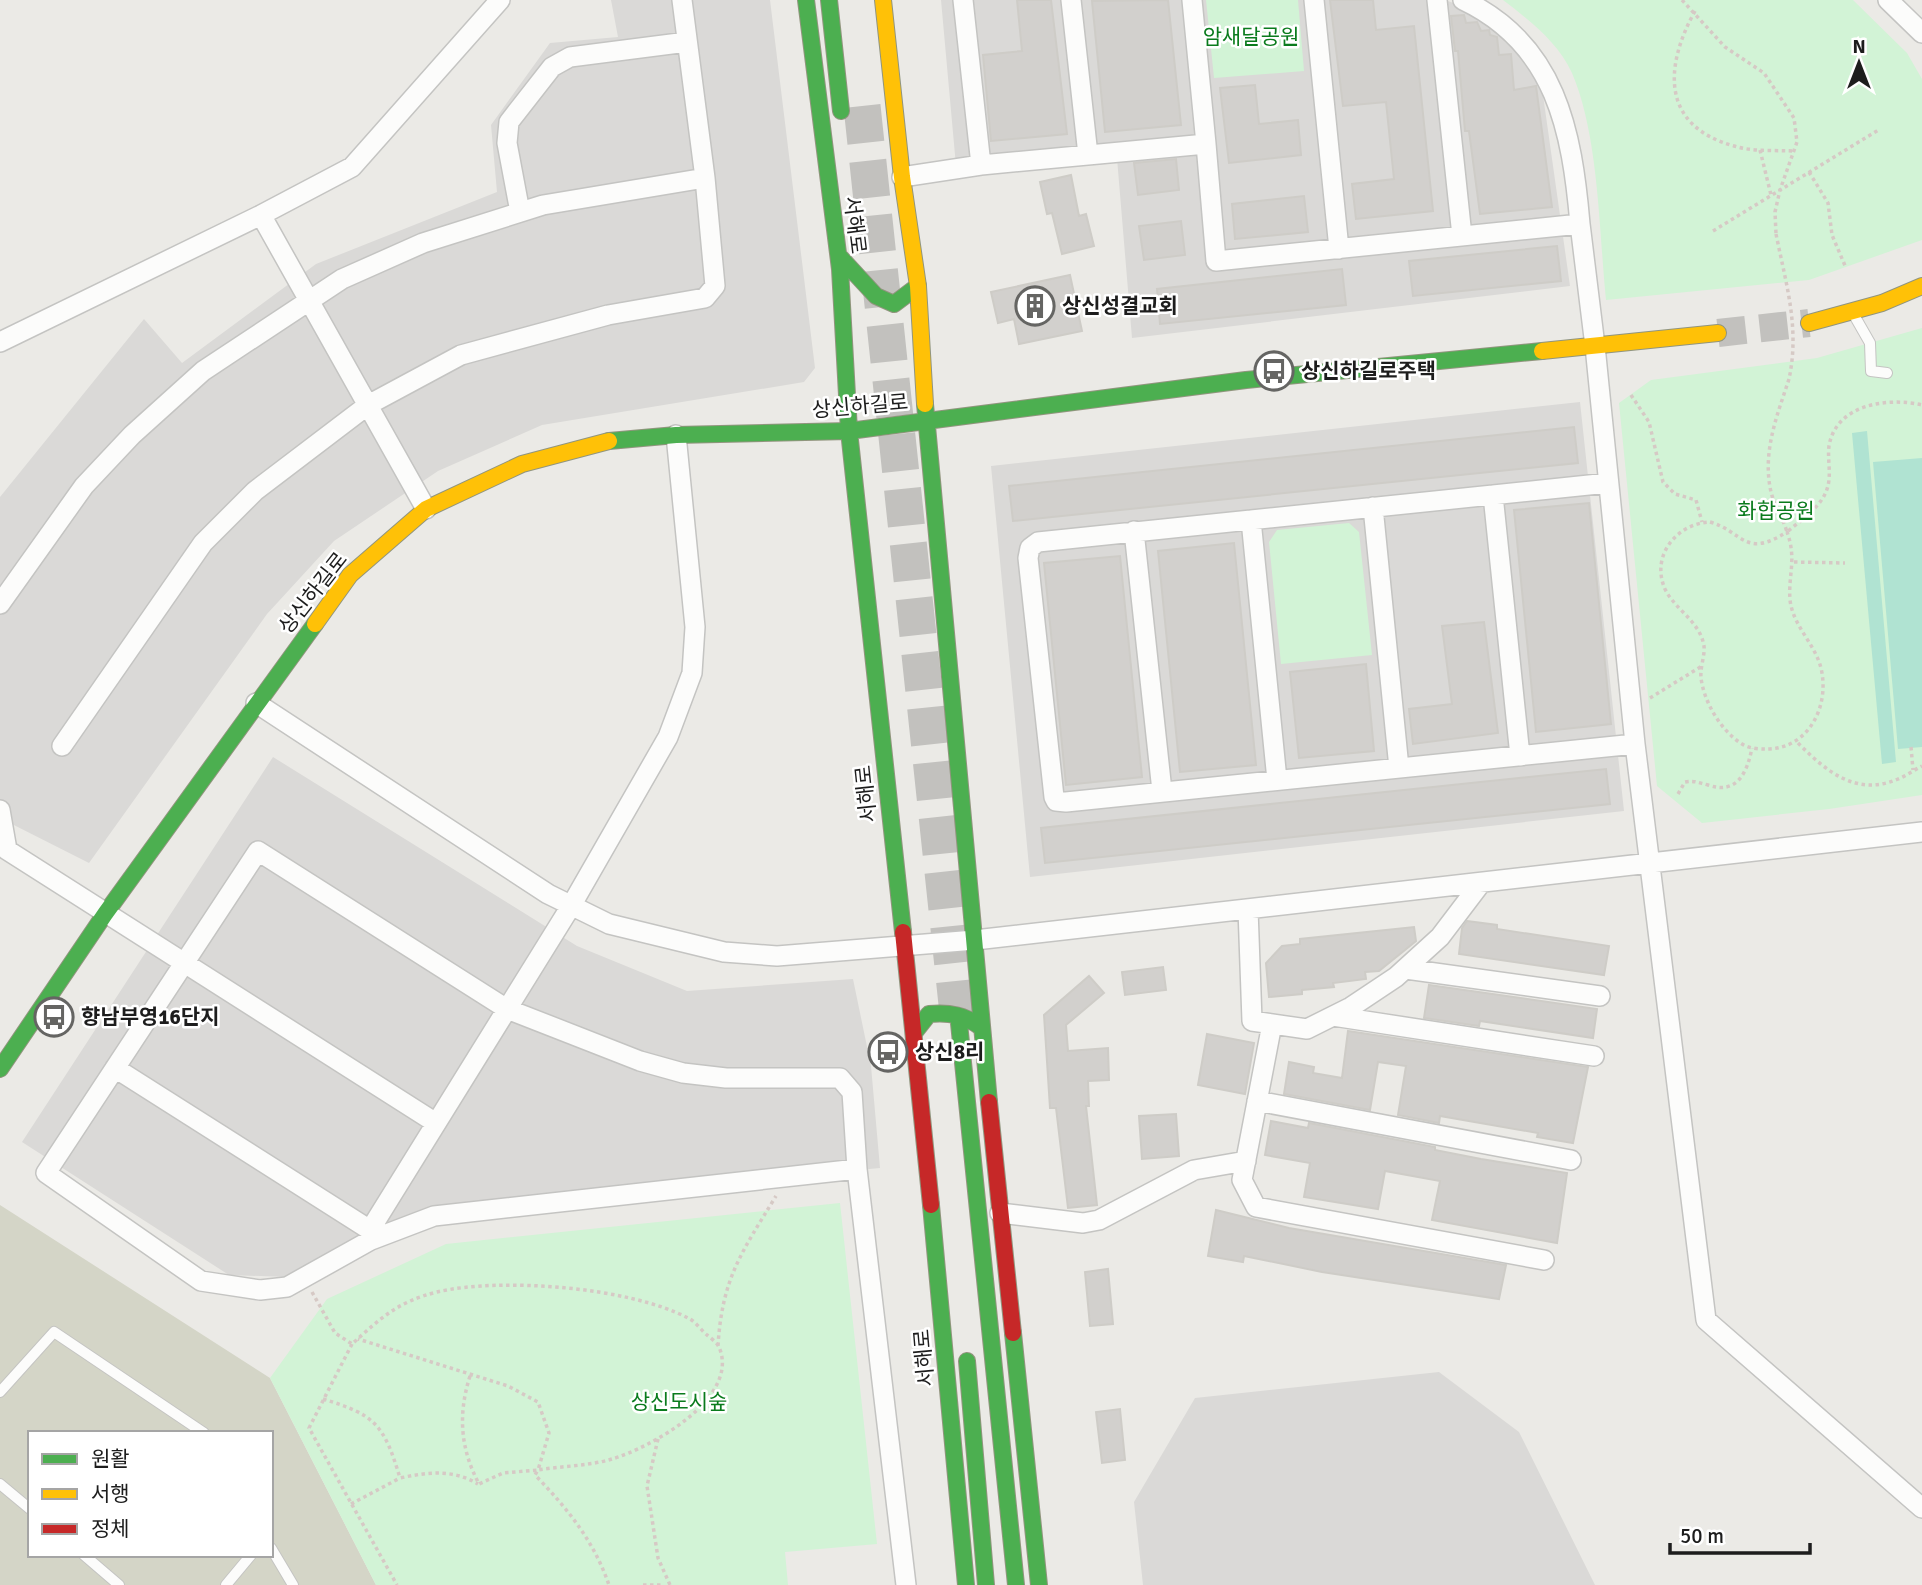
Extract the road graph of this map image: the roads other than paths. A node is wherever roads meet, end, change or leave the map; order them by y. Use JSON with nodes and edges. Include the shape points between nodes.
{"nodes":[{"id":1,"x":500,"y":0,"type":"edge"},
{"id":2,"x":682,"y":0,"type":"edge"},
{"id":3,"x":806,"y":0,"type":"edge"},
{"id":4,"x":829,"y":0,"type":"edge"},
{"id":5,"x":883,"y":0,"type":"edge"},
{"id":6,"x":963,"y":0,"type":"edge"},
{"id":7,"x":1071,"y":0,"type":"edge"},
{"id":8,"x":1192,"y":0,"type":"edge"},
{"id":9,"x":1314,"y":0,"type":"edge"},
{"id":10,"x":1437,"y":0,"type":"edge"},
{"id":11,"x":1463,"y":0,"type":"edge"},
{"id":12,"x":1888,"y":0,"type":"edge"},
{"id":13,"x":1922,"y":33,"type":"edge"},
{"id":14,"x":687,"y":41,"type":"junction"},
{"id":15,"x":841,"y":111,"type":"dead end"},
{"id":16,"x":1206,"y":144,"type":"junction"},
{"id":17,"x":1088,"y":155,"type":"junction"},
{"id":18,"x":981,"y":166,"type":"junction"},
{"id":19,"x":902,"y":177,"type":"junction"},
{"id":20,"x":705,"y":178,"type":"junction"},
{"id":21,"x":520,"y":212,"type":"junction"},
{"id":22,"x":261,"y":215,"type":"junction"},
{"id":23,"x":1580,"y":224,"type":"junction"},
{"id":24,"x":1462,"y":236,"type":"junction"},
{"id":25,"x":1339,"y":248,"type":"junction"},
{"id":26,"x":839,"y":256,"type":"junction"},
{"id":27,"x":918,"y":286,"type":"junction"},
{"id":28,"x":1922,"y":286,"type":"edge"},
{"id":29,"x":307,"y":301,"type":"junction"},
{"id":30,"x":1853,"y":311,"type":"junction"},
{"id":31,"x":1809,"y":323,"type":"tunnel mouth"},
{"id":32,"x":1718,"y":333,"type":"tunnel mouth"},
{"id":33,"x":0,"y":342,"type":"edge"},
{"id":34,"x":1595,"y":346,"type":"junction"},
{"id":35,"x":1887,"y":373,"type":"dead end"},
{"id":36,"x":368,"y":405,"type":"junction"},
{"id":37,"x":926,"y":422,"type":"junction"},
{"id":38,"x":849,"y":431,"type":"junction"},
{"id":39,"x":676,"y":435,"type":"junction"},
{"id":40,"x":1608,"y":483,"type":"junction"},
{"id":41,"x":1493,"y":495,"type":"junction"},
{"id":42,"x":1373,"y":507,"type":"junction"},
{"id":43,"x":426,"y":509,"type":"junction"},
{"id":44,"x":1251,"y":520,"type":"junction"},
{"id":45,"x":1134,"y":531,"type":"junction"},
{"id":46,"x":0,"y":604,"type":"edge"},
{"id":47,"x":256,"y":704,"type":"junction"},
{"id":48,"x":1635,"y":744,"type":"junction"},
{"id":49,"x":62,"y":746,"type":"dead end"},
{"id":50,"x":1520,"y":756,"type":"junction"},
{"id":51,"x":1399,"y":768,"type":"junction"},
{"id":52,"x":1277,"y":780,"type":"junction"},
{"id":53,"x":1162,"y":791,"type":"junction"},
{"id":54,"x":0,"y":810,"type":"edge"},
{"id":55,"x":1922,"y":832,"type":"edge"},
{"id":56,"x":1649,"y":864,"type":"junction"},
{"id":57,"x":1481,"y":883,"type":"junction"},
{"id":58,"x":571,"y":906,"type":"junction"},
{"id":59,"x":1248,"y":909,"type":"junction"},
{"id":60,"x":105,"y":914,"type":"junction"},
{"id":61,"x":975,"y":940,"type":"junction"},
{"id":62,"x":903,"y":946,"type":"junction"},
{"id":63,"x":184,"y":964,"type":"junction"},
{"id":64,"x":1406,"y":968,"type":"junction"},
{"id":65,"x":1600,"y":996,"type":"dead end"},
{"id":66,"x":507,"y":1009,"type":"junction"},
{"id":67,"x":1333,"y":1016,"type":"junction"},
{"id":68,"x":958,"y":1023,"type":"tunnel mouth"},
{"id":69,"x":1272,"y":1024,"type":"junction"},
{"id":70,"x":983,"y":1029,"type":"junction"},
{"id":71,"x":914,"y":1032,"type":"junction"},
{"id":72,"x":1594,"y":1056,"type":"dead end"},
{"id":73,"x":115,"y":1068,"type":"junction"},
{"id":74,"x":0,"y":1069,"type":"edge"},
{"id":75,"x":1257,"y":1101,"type":"junction"},
{"id":76,"x":436,"y":1123,"type":"junction"},
{"id":77,"x":1571,"y":1160,"type":"dead end"},
{"id":78,"x":1246,"y":1161,"type":"junction"},
{"id":79,"x":857,"y":1169,"type":"junction"},
{"id":80,"x":1000,"y":1213,"type":"junction"},
{"id":81,"x":371,"y":1235,"type":"junction"},
{"id":82,"x":1545,"y":1260,"type":"dead end"},
{"id":83,"x":965,"y":1338,"type":"dead end"},
{"id":84,"x":0,"y":1392,"type":"edge"},
{"id":85,"x":201,"y":1431,"type":"edge"},
{"id":86,"x":0,"y":1484,"type":"edge"},
{"id":87,"x":28,"y":1507,"type":"edge"},
{"id":88,"x":1922,"y":1507,"type":"edge"},
{"id":89,"x":273,"y":1551,"type":"edge"},
{"id":90,"x":86,"y":1557,"type":"edge"},
{"id":91,"x":249,"y":1557,"type":"edge"},
{"id":92,"x":119,"y":1585,"type":"edge"},
{"id":93,"x":226,"y":1585,"type":"edge"},
{"id":94,"x":293,"y":1585,"type":"edge"},
{"id":95,"x":906,"y":1585,"type":"edge"},
{"id":96,"x":966,"y":1585,"type":"edge"},
{"id":97,"x":986,"y":1585,"type":"edge"},
{"id":98,"x":1017,"y":1585,"type":"edge"},
{"id":99,"x":1039,"y":1585,"type":"edge"}],
"edges":[{"from":1,"to":22,"type":"street","via":[[352,167]]},
{"from":2,"to":14,"type":"street"},
{"from":3,"to":26,"type":"main road","name":"서해로"},
{"from":4,"to":15,"type":"main road"},
{"from":5,"to":19,"type":"main road"},
{"from":6,"to":18,"type":"street"},
{"from":7,"to":17,"type":"street"},
{"from":8,"to":16,"type":"street"},
{"from":9,"to":25,"type":"street"},
{"from":10,"to":24,"type":"street"},
{"from":11,"to":23,"type":"street","via":[[1495,17],[1520,40],[1557,97],[1574,160]]},
{"from":12,"to":13,"type":"street"},
{"from":14,"to":20,"type":"street"},
{"from":14,"to":21,"type":"street","via":[[570,57],[552,66],[509,122],[507,143]]},
{"from":16,"to":17,"type":"street"},
{"from":16,"to":25,"type":"street","via":[[1216,261]]},
{"from":17,"to":18,"type":"street"},
{"from":18,"to":19,"type":"street"},
{"from":19,"to":27,"type":"main road"},
{"from":20,"to":21,"type":"street"},
{"from":20,"to":36,"type":"street","via":[[715,286],[705,298],[608,315],[461,355]]},
{"from":21,"to":29,"type":"street","via":[[423,243],[342,279]]},
{"from":22,"to":29,"type":"street"},
{"from":22,"to":33,"type":"street"},
{"from":23,"to":24,"type":"street"},
{"from":23,"to":34,"type":"street"},
{"from":24,"to":25,"type":"street"},
{"from":26,"to":27,"type":"main road","via":[[876,296],[894,304]]},
{"from":26,"to":38,"type":"main road","name":"서해로","via":[[849,358]]},
{"from":27,"to":37,"type":"main road"},
{"from":28,"to":30,"type":"main road"},
{"from":29,"to":36,"type":"street"},
{"from":29,"to":46,"type":"street","via":[[203,371],[132,435],[83,486]]},
{"from":30,"to":31,"type":"main road"},
{"from":30,"to":35,"type":"lane","via":[[1870,343],[1871,371]]},
{"from":32,"to":34,"type":"main road","name":"상신하길로"},
{"from":34,"to":37,"type":"main road","name":"상신하길로","via":[[1246,380]]},
{"from":34,"to":40,"type":"street"},
{"from":36,"to":43,"type":"street"},
{"from":36,"to":49,"type":"street","via":[[255,491],[203,543]]},
{"from":37,"to":38,"type":"main road","name":"상신하길로"},
{"from":37,"to":61,"type":"main road"},
{"from":38,"to":39,"type":"main road","name":"상신하길로"},
{"from":38,"to":62,"type":"main road","name":"서해로"},
{"from":39,"to":43,"type":"main road","name":"상신하길로","via":[[611,440],[522,464]]},
{"from":39,"to":58,"type":"street","via":[[695,627],[692,673],[668,737]]},
{"from":40,"to":41,"type":"street"},
{"from":40,"to":48,"type":"street"},
{"from":41,"to":42,"type":"street"},
{"from":41,"to":50,"type":"street"},
{"from":42,"to":44,"type":"street"},
{"from":42,"to":51,"type":"street"},
{"from":43,"to":47,"type":"main road","name":"상신하길로","via":[[350,575]]},
{"from":44,"to":45,"type":"street"},
{"from":44,"to":52,"type":"street"},
{"from":45,"to":53,"type":"street"},
{"from":45,"to":53,"type":"street","via":[[1044,540],[1030,548],[1052,791],[1060,802]]},
{"from":47,"to":58,"type":"street"},
{"from":47,"to":60,"type":"main road","name":"상신하길로"},
{"from":48,"to":50,"type":"street"},
{"from":48,"to":56,"type":"street"},
{"from":50,"to":51,"type":"street"},
{"from":51,"to":52,"type":"street"},
{"from":52,"to":53,"type":"street"},
{"from":54,"to":60,"type":"street","via":[[6,850]]},
{"from":55,"to":56,"type":"street"},
{"from":56,"to":57,"type":"street"},
{"from":56,"to":88,"type":"street","via":[[1706,1320]]},
{"from":57,"to":59,"type":"street"},
{"from":57,"to":64,"type":"street","via":[[1440,937]]},
{"from":58,"to":62,"type":"street","via":[[609,924],[724,952],[778,956]]},
{"from":58,"to":66,"type":"street"},
{"from":59,"to":61,"type":"street"},
{"from":59,"to":69,"type":"street","via":[[1252,1021]]},
{"from":60,"to":63,"type":"street"},
{"from":60,"to":74,"type":"main road","name":"상신하길로"},
{"from":61,"to":62,"type":"street"},
{"from":61,"to":70,"type":"main road"},
{"from":62,"to":71,"type":"main road","name":"서해로"},
{"from":63,"to":66,"type":"street","via":[[258,851]]},
{"from":63,"to":73,"type":"street"},
{"from":63,"to":76,"type":"street"},
{"from":64,"to":65,"type":"street"},
{"from":64,"to":67,"type":"street"},
{"from":66,"to":76,"type":"street"},
{"from":66,"to":79,"type":"street","via":[[683,1073],[726,1078],[839,1078],[852,1092]]},
{"from":67,"to":69,"type":"street","via":[[1307,1029]]},
{"from":67,"to":72,"type":"street"},
{"from":68,"to":98,"type":"main road"},
{"from":69,"to":75,"type":"street"},
{"from":70,"to":71,"type":"main road","via":[[968,1016],[945,1012],[929,1014]]},
{"from":70,"to":80,"type":"main road"},
{"from":71,"to":96,"type":"main road","name":"서해로"},
{"from":73,"to":81,"type":"street"},
{"from":73,"to":81,"type":"street","via":[[46,1173],[201,1281],[260,1290],[287,1287]]},
{"from":75,"to":77,"type":"street"},
{"from":75,"to":78,"type":"street"},
{"from":76,"to":81,"type":"street"},
{"from":78,"to":80,"type":"street","via":[[1194,1170],[1099,1220],[1083,1223]]},
{"from":78,"to":82,"type":"street","via":[[1242,1180],[1256,1207]]},
{"from":79,"to":81,"type":"street","via":[[434,1216]]},
{"from":79,"to":95,"type":"street"},
{"from":80,"to":99,"type":"main road"},
{"from":83,"to":97,"type":"main road","name":"서해로"},
{"from":84,"to":85,"type":"lane","via":[[54,1332]]},
{"from":86,"to":87,"type":"lane"},
{"from":89,"to":94,"type":"lane"},
{"from":90,"to":92,"type":"lane"},
{"from":91,"to":93,"type":"lane"}]}
